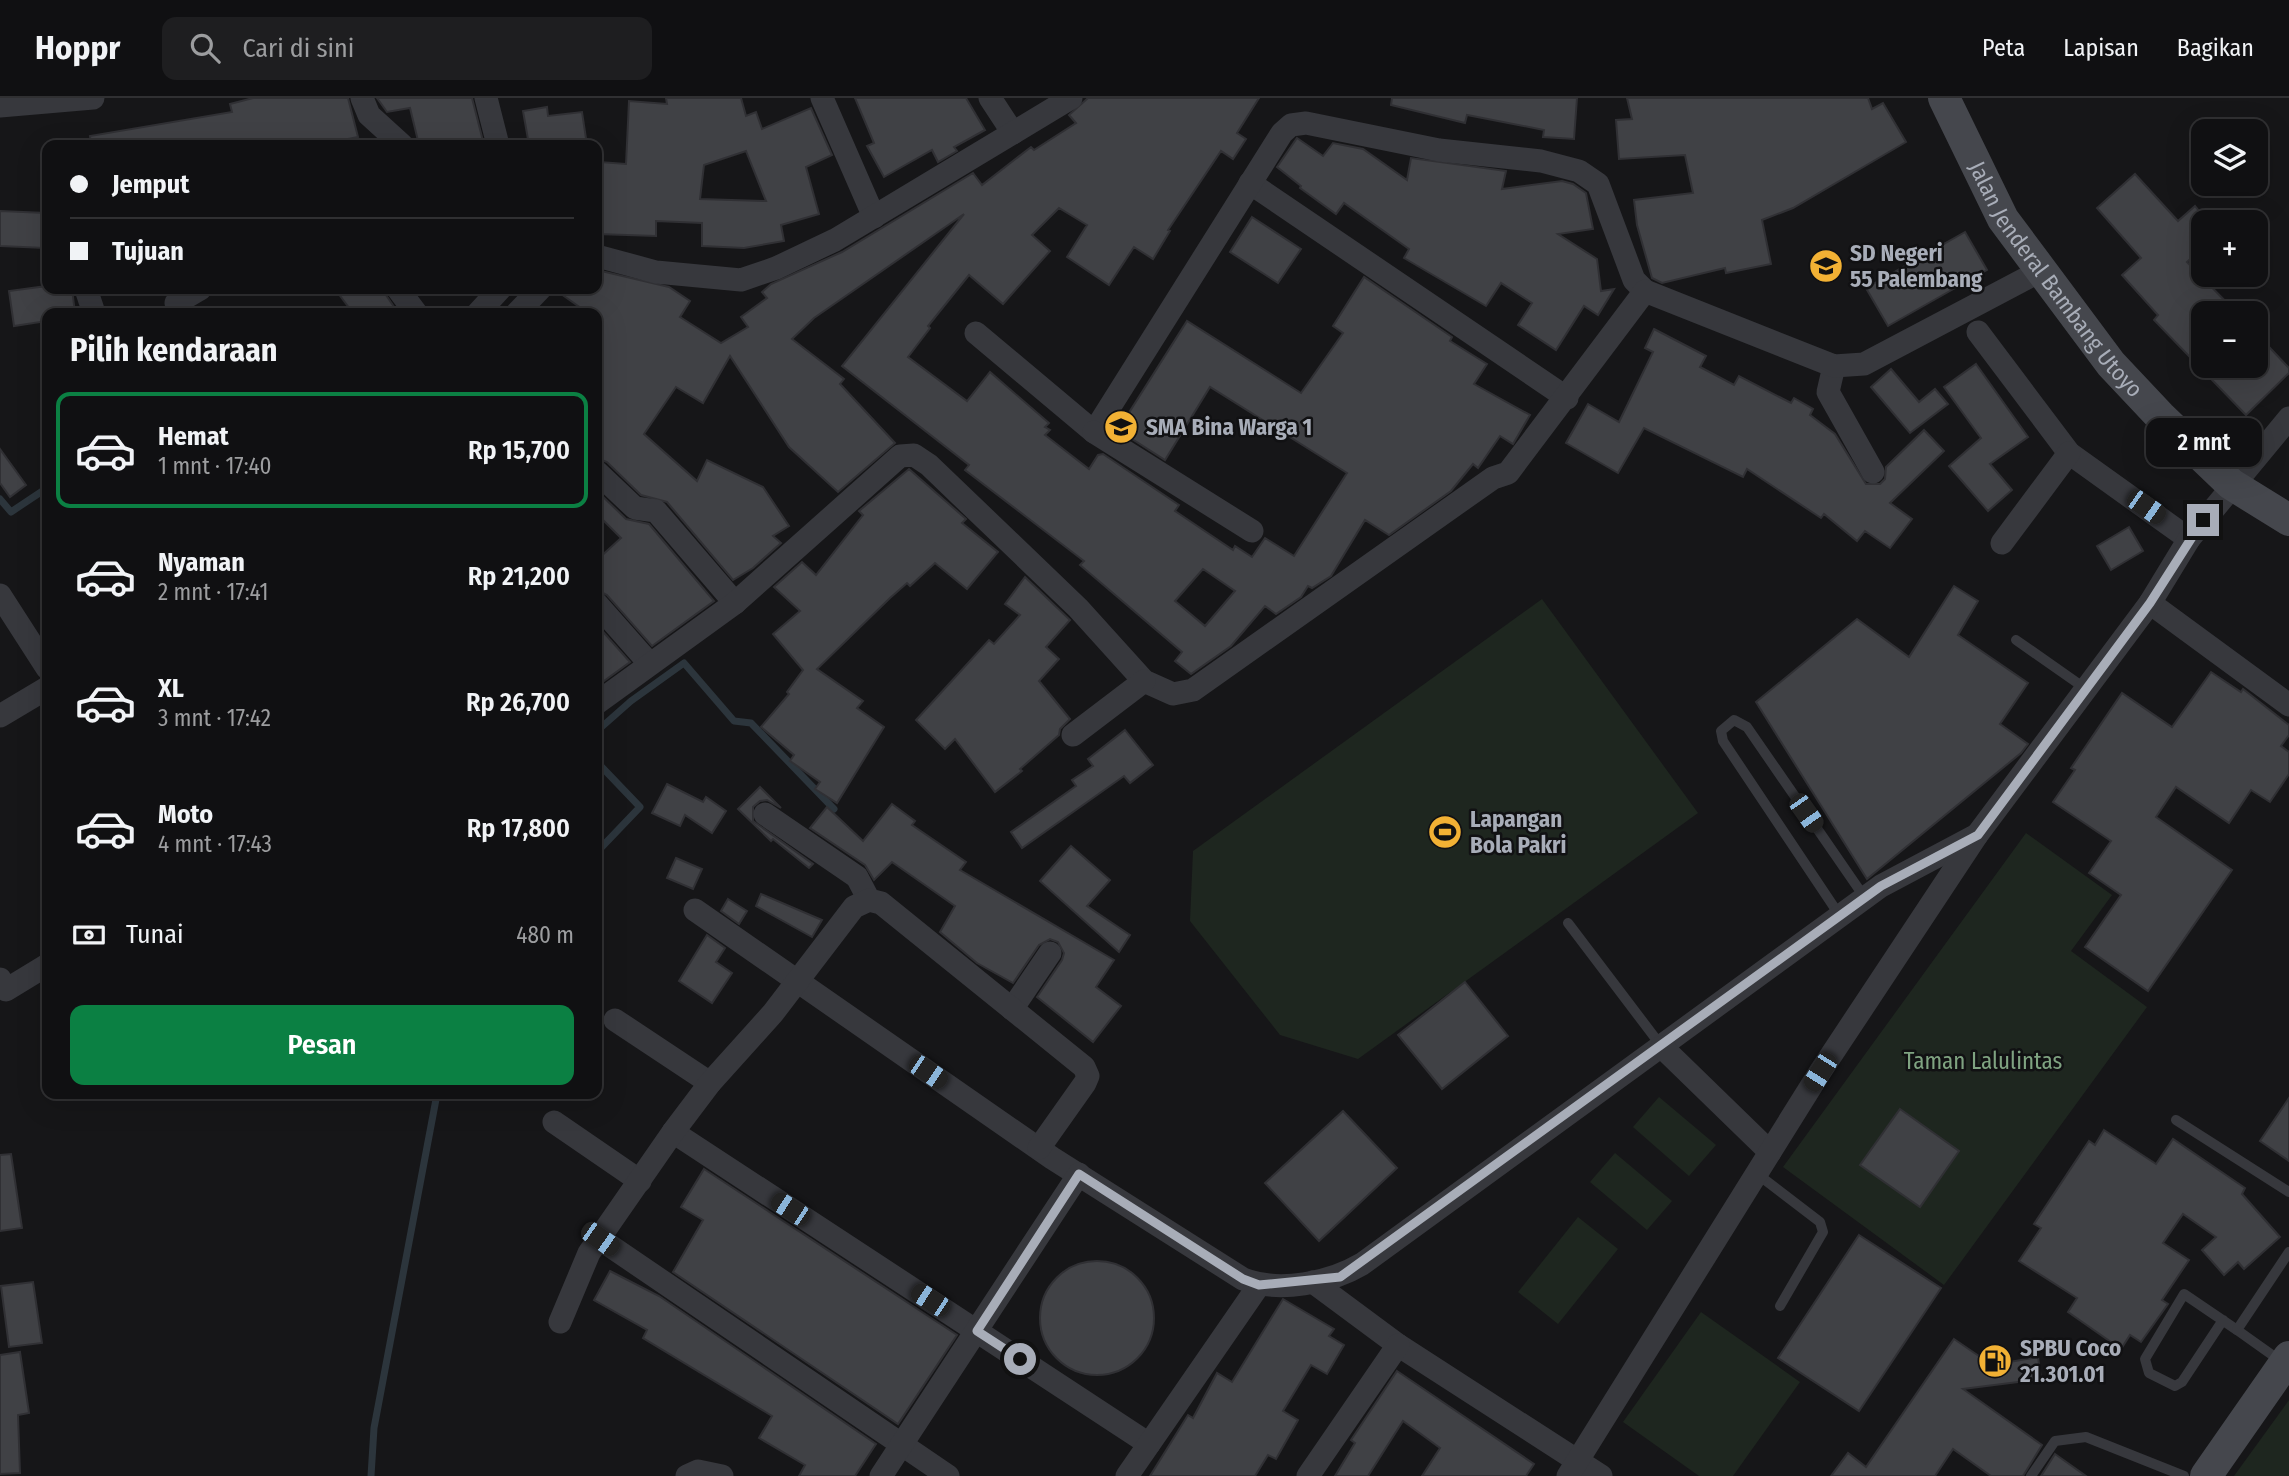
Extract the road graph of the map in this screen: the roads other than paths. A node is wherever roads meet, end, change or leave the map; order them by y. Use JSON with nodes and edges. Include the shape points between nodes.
{"nodes":[{"id":1,"x":93,"y":98,"type":"edge"},
{"id":2,"x":362,"y":98,"type":"edge"},
{"id":3,"x":486,"y":98,"type":"edge"},
{"id":4,"x":822,"y":98,"type":"edge"},
{"id":5,"x":990,"y":98,"type":"edge"},
{"id":6,"x":1071,"y":98,"type":"edge"},
{"id":7,"x":1944,"y":98,"type":"edge"},
{"id":8,"x":0,"y":106,"type":"edge"},
{"id":9,"x":1013,"y":133,"type":"junction"},
{"id":10,"x":387,"y":140,"type":"edge"},
{"id":11,"x":497,"y":140,"type":"edge"},
{"id":12,"x":1250,"y":183,"type":"junction"},
{"id":13,"x":874,"y":217,"type":"junction"},
{"id":14,"x":602,"y":257,"type":"edge"},
{"id":15,"x":2040,"y":271,"type":"junction"},
{"id":16,"x":1645,"y":291,"type":"junction"},
{"id":17,"x":495,"y":294,"type":"edge"},
{"id":18,"x":535,"y":294,"type":"edge"},
{"id":19,"x":483,"y":308,"type":"edge"},
{"id":20,"x":522,"y":308,"type":"edge"},
{"id":21,"x":1978,"y":332,"type":"dead end"},
{"id":22,"x":976,"y":333,"type":"dead end"},
{"id":23,"x":1834,"y":366,"type":"junction"},
{"id":24,"x":1567,"y":398,"type":"junction"},
{"id":25,"x":2289,"y":418,"type":"edge"},
{"id":26,"x":1094,"y":432,"type":"junction"},
{"id":27,"x":2069,"y":453,"type":"junction"},
{"id":28,"x":1873,"y":472,"type":"dead end"},
{"id":29,"x":602,"y":477,"type":"edge"},
{"id":30,"x":2231,"y":484,"type":"junction"},
{"id":31,"x":2289,"y":520,"type":"edge"},
{"id":32,"x":1252,"y":531,"type":"dead end"},
{"id":33,"x":2189,"y":538,"type":"junction"},
{"id":34,"x":2002,"y":543,"type":"dead end"},
{"id":35,"x":0,"y":595,"type":"edge"},
{"id":36,"x":735,"y":603,"type":"junction"},
{"id":37,"x":2150,"y":603,"type":"junction"},
{"id":38,"x":602,"y":610,"type":"edge"},
{"id":39,"x":2016,"y":640,"type":"dead end"},
{"id":40,"x":42,"y":660,"type":"edge"},
{"id":41,"x":649,"y":663,"type":"junction"},
{"id":42,"x":1144,"y":681,"type":"junction"},
{"id":43,"x":2086,"y":689,"type":"junction"},
{"id":44,"x":42,"y":691,"type":"edge"},
{"id":45,"x":602,"y":699,"type":"edge"},
{"id":46,"x":2289,"y":705,"type":"edge"},
{"id":47,"x":0,"y":716,"type":"edge"},
{"id":48,"x":1073,"y":735,"type":"dead end"},
{"id":49,"x":765,"y":814,"type":"dead end"},
{"id":50,"x":1978,"y":835,"type":"junction"},
{"id":51,"x":1865,"y":898,"type":"junction"},
{"id":52,"x":869,"y":900,"type":"junction"},
{"id":53,"x":695,"y":910,"type":"dead end"},
{"id":54,"x":1840,"y":916,"type":"junction"},
{"id":55,"x":1569,"y":923,"type":"dead end"},
{"id":56,"x":1050,"y":953,"type":"dead end"},
{"id":57,"x":42,"y":968,"type":"edge"},
{"id":58,"x":0,"y":979,"type":"edge"},
{"id":59,"x":795,"y":982,"type":"junction"},
{"id":60,"x":1012,"y":1009,"type":"junction"},
{"id":61,"x":615,"y":1020,"type":"dead end"},
{"id":62,"x":1662,"y":1047,"type":"junction"},
{"id":63,"x":710,"y":1083,"type":"junction"},
{"id":64,"x":2176,"y":1121,"type":"dead end"},
{"id":65,"x":554,"y":1122,"type":"dead end"},
{"id":66,"x":673,"y":1132,"type":"junction"},
{"id":67,"x":1039,"y":1148,"type":"junction"},
{"id":68,"x":1770,"y":1152,"type":"junction"},
{"id":69,"x":1079,"y":1174,"type":"junction"},
{"id":70,"x":1756,"y":1174,"type":"junction"},
{"id":71,"x":640,"y":1181,"type":"junction"},
{"id":72,"x":2289,"y":1192,"type":"edge"},
{"id":73,"x":600,"y":1239,"type":"junction"},
{"id":74,"x":2289,"y":1252,"type":"edge"},
{"id":75,"x":1314,"y":1282,"type":"junction"},
{"id":76,"x":1259,"y":1285,"type":"junction"},
{"id":77,"x":1780,"y":1306,"type":"dead end"},
{"id":78,"x":2223,"y":1320,"type":"junction"},
{"id":79,"x":560,"y":1322,"type":"dead end"},
{"id":80,"x":2237,"y":1330,"type":"junction"},
{"id":81,"x":977,"y":1331,"type":"junction"},
{"id":82,"x":1398,"y":1345,"type":"junction"},
{"id":83,"x":2287,"y":1360,"type":"edge"},
{"id":84,"x":1149,"y":1444,"type":"junction"},
{"id":85,"x":901,"y":1447,"type":"junction"},
{"id":86,"x":1573,"y":1468,"type":"edge"},
{"id":87,"x":687,"y":1476,"type":"edge"},
{"id":88,"x":722,"y":1476,"type":"edge"},
{"id":89,"x":881,"y":1476,"type":"edge"},
{"id":90,"x":948,"y":1476,"type":"edge"},
{"id":91,"x":1127,"y":1476,"type":"edge"},
{"id":92,"x":1308,"y":1476,"type":"edge"},
{"id":93,"x":1601,"y":1476,"type":"edge"},
{"id":94,"x":2031,"y":1476,"type":"edge"},
{"id":95,"x":2184,"y":1476,"type":"edge"},
{"id":96,"x":2206,"y":1476,"type":"edge"}],
"edges":[{"from":1,"to":8,"type":"street"},
{"from":2,"to":10,"type":"street"},
{"from":3,"to":11,"type":"street"},
{"from":4,"to":13,"type":"street"},
{"from":5,"to":9,"type":"street"},
{"from":6,"to":9,"type":"street"},
{"from":7,"to":15,"type":"street","name":"Jalan Jenderal Bambang Utoyo","via":[[2003,219]]},
{"from":9,"to":13,"type":"street"},
{"from":12,"to":16,"type":"street","via":[[1282,133],[1291,125],[1306,123],[1439,150],[1541,160],[1579,170],[1598,184],[1634,280]]},
{"from":12,"to":24,"type":"street"},
{"from":12,"to":26,"type":"street"},
{"from":13,"to":14,"type":"street","via":[[776,268],[741,280],[656,271]]},
{"from":15,"to":23,"type":"street","via":[[1864,364]]},
{"from":15,"to":30,"type":"street","name":"Jalan Jenderal Bambang Utoyo","via":[[2111,364]]},
{"from":16,"to":23,"type":"street"},
{"from":16,"to":24,"type":"street"},
{"from":17,"to":19,"type":"street"},
{"from":18,"to":20,"type":"street"},
{"from":21,"to":27,"type":"street"},
{"from":22,"to":26,"type":"street"},
{"from":23,"to":28,"type":"street","via":[[1828,392]]},
{"from":24,"to":42,"type":"street","via":[[1508,473],[1493,478],[1193,690],[1173,694]]},
{"from":25,"to":30,"type":"street"},
{"from":26,"to":32,"type":"street"},
{"from":27,"to":33,"type":"street"},
{"from":27,"to":34,"type":"street"},
{"from":29,"to":36,"type":"street","via":[[635,508],[656,511]]},
{"from":30,"to":31,"type":"street","name":"Jalan Jenderal Bambang Utoyo"},
{"from":30,"to":33,"type":"street"},
{"from":33,"to":37,"type":"street"},
{"from":35,"to":40,"type":"street"},
{"from":36,"to":41,"type":"street"},
{"from":36,"to":42,"type":"street","via":[[900,456],[914,456],[929,464],[1078,608]]},
{"from":37,"to":43,"type":"street"},
{"from":37,"to":46,"type":"street"},
{"from":38,"to":41,"type":"street"},
{"from":39,"to":43,"type":"lane"},
{"from":41,"to":45,"type":"street"},
{"from":42,"to":48,"type":"street"},
{"from":43,"to":50,"type":"street"},
{"from":44,"to":47,"type":"street"},
{"from":49,"to":52,"type":"street","via":[[857,877]]},
{"from":50,"to":51,"type":"street"},
{"from":50,"to":68,"type":"street"},
{"from":51,"to":54,"type":"street"},
{"from":51,"to":54,"type":"lane","via":[[1748,727],[1734,720],[1721,731],[1723,741]]},
{"from":52,"to":59,"type":"street","via":[[854,907]]},
{"from":52,"to":60,"type":"street","via":[[881,903]]},
{"from":53,"to":59,"type":"street"},
{"from":54,"to":62,"type":"street"},
{"from":55,"to":62,"type":"lane"},
{"from":56,"to":60,"type":"street"},
{"from":57,"to":58,"type":"street","via":[[6,990]]},
{"from":59,"to":63,"type":"street"},
{"from":59,"to":67,"type":"street"},
{"from":60,"to":67,"type":"street","via":[[1084,1067],[1088,1076]]},
{"from":61,"to":63,"type":"street"},
{"from":62,"to":68,"type":"street"},
{"from":62,"to":75,"type":"street","via":[[1362,1264],[1340,1277]]},
{"from":63,"to":66,"type":"street"},
{"from":64,"to":72,"type":"lane"},
{"from":65,"to":71,"type":"street"},
{"from":66,"to":71,"type":"street"},
{"from":66,"to":81,"type":"street"},
{"from":67,"to":69,"type":"street"},
{"from":68,"to":70,"type":"street"},
{"from":69,"to":76,"type":"street"},
{"from":69,"to":81,"type":"street"},
{"from":70,"to":77,"type":"lane","via":[[1820,1222],[1823,1232]]},
{"from":70,"to":86,"type":"street"},
{"from":71,"to":73,"type":"street"},
{"from":73,"to":79,"type":"street"},
{"from":73,"to":85,"type":"street"},
{"from":74,"to":80,"type":"lane"},
{"from":75,"to":76,"type":"street"},
{"from":75,"to":82,"type":"street"},
{"from":76,"to":84,"type":"street"},
{"from":78,"to":78,"type":"lane","via":[[2184,1294],[2145,1359],[2149,1373],[2175,1387],[2182,1382]]},
{"from":78,"to":80,"type":"lane"},
{"from":80,"to":83,"type":"lane"},
{"from":81,"to":84,"type":"street"},
{"from":81,"to":85,"type":"street"},
{"from":82,"to":86,"type":"street"},
{"from":82,"to":92,"type":"street"},
{"from":83,"to":96,"type":"street"},
{"from":84,"to":91,"type":"street"},
{"from":85,"to":89,"type":"street"},
{"from":85,"to":90,"type":"street"},
{"from":86,"to":93,"type":"street"},
{"from":87,"to":88,"type":"street","via":[[698,1471]]},
{"from":94,"to":95,"type":"lane","via":[[2055,1441],[2086,1437]]}]}
